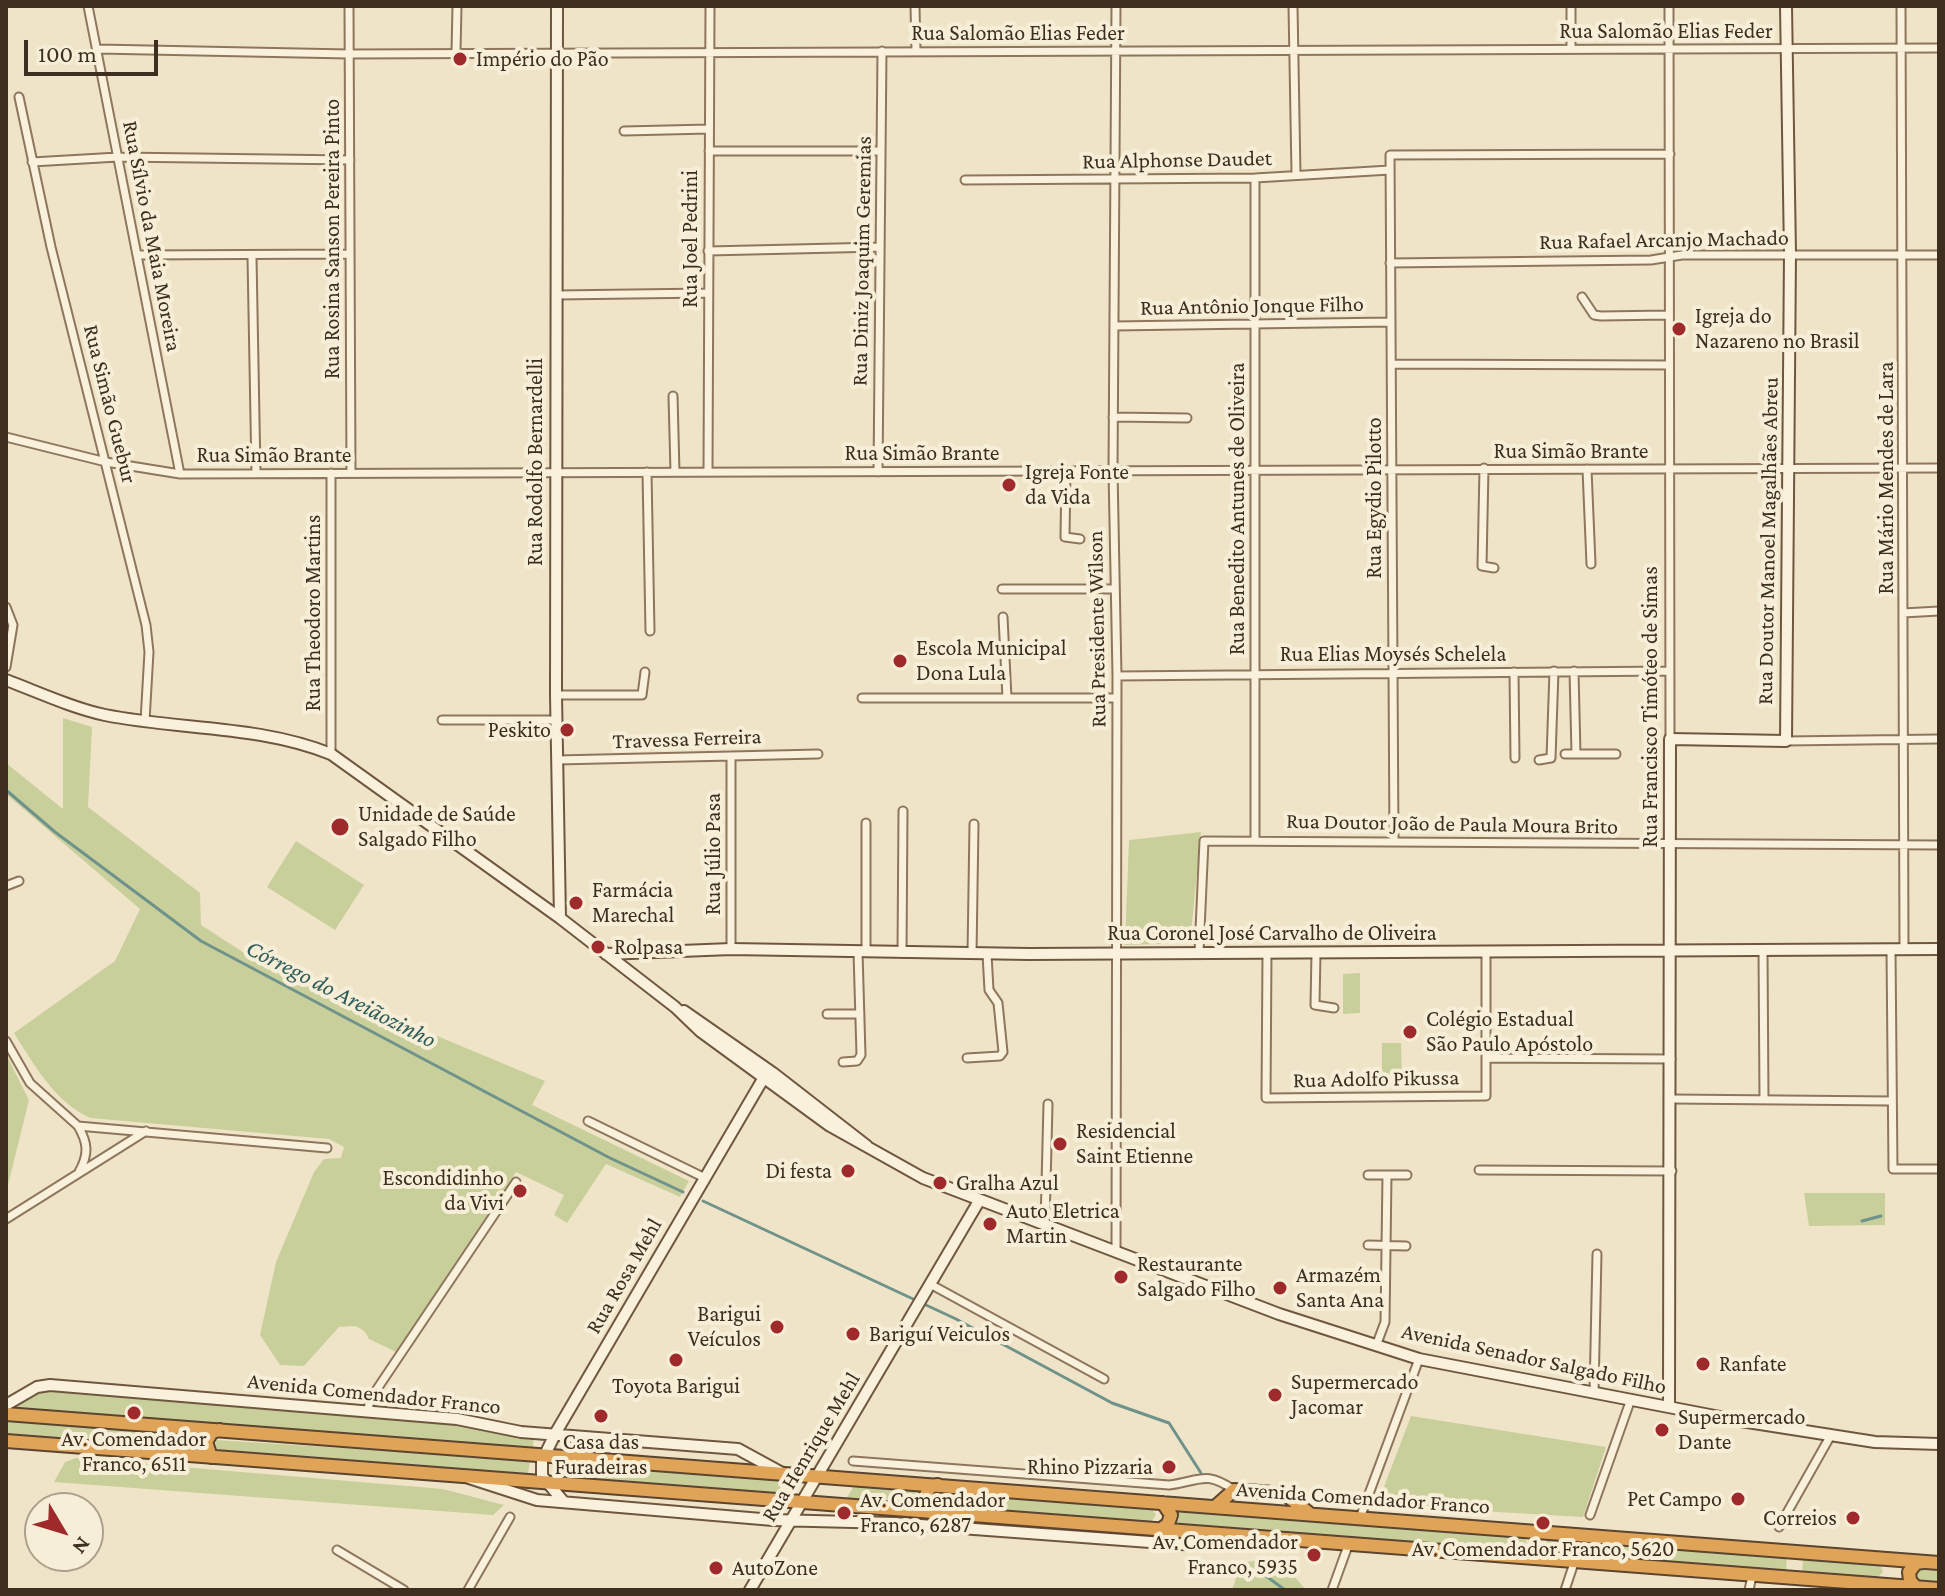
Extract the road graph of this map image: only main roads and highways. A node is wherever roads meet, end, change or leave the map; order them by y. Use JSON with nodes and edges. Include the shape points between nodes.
{"nodes":[{"id":1,"x":6,"y":1414,"type":"edge"},
{"id":2,"x":220,"y":1430,"type":"junction"},
{"id":3,"x":6,"y":1441,"type":"edge"},
{"id":4,"x":211,"y":1457,"type":"junction"},
{"id":5,"x":938,"y":1485,"type":"junction"},
{"id":6,"x":1163,"y":1503,"type":"junction"},
{"id":7,"x":1215,"y":1507,"type":"junction"},
{"id":8,"x":930,"y":1512,"type":"junction"},
{"id":9,"x":1310,"y":1514,"type":"junction"},
{"id":10,"x":1160,"y":1530,"type":"junction"},
{"id":11,"x":1530,"y":1531,"type":"junction"},
{"id":12,"x":1525,"y":1556,"type":"junction"},
{"id":13,"x":1883,"y":1559,"type":"junction"},
{"id":14,"x":1923,"y":1562,"type":"junction"},
{"id":15,"x":1939,"y":1563,"type":"edge"},
{"id":16,"x":1878,"y":1584,"type":"junction"},
{"id":17,"x":1916,"y":1587,"type":"junction"},
{"id":18,"x":1939,"y":1589,"type":"edge"}],
"edges":[{"from":1,"to":2,"type":"highway","name":"Avenida Comendador Franco"},
{"from":2,"to":4,"type":"highway","via":[[206,1442]]},
{"from":2,"to":5,"type":"highway","name":"Avenida Comendador Franco"},
{"from":3,"to":4,"type":"highway"},
{"from":4,"to":8,"type":"highway"},
{"from":5,"to":6,"type":"highway","name":"Avenida Comendador Franco"},
{"from":5,"to":8,"type":"highway","via":[[930,1486],[926,1495]]},
{"from":6,"to":7,"type":"highway","name":"Avenida Comendador Franco"},
{"from":6,"to":10,"type":"highway","via":[[1171,1515]]},
{"from":7,"to":9,"type":"highway","name":"Avenida Comendador Franco"},
{"from":7,"to":9,"type":"highway","via":[[1234,1490],[1285,1494]]},
{"from":8,"to":10,"type":"highway"},
{"from":9,"to":11,"type":"highway","name":"Avenida Comendador Franco"},
{"from":10,"to":12,"type":"highway"},
{"from":11,"to":12,"type":"highway","via":[[1540,1545]]},
{"from":11,"to":13,"type":"highway","name":"Avenida Comendador Franco"},
{"from":12,"to":16,"type":"highway"},
{"from":13,"to":14,"type":"highway","name":"Avenida Comendador Franco"},
{"from":13,"to":16,"type":"highway","via":[[1890,1572]]},
{"from":14,"to":15,"type":"highway","name":"Avenida Comendador Franco"},
{"from":14,"to":17,"type":"highway","via":[[1909,1572]]},
{"from":16,"to":17,"type":"highway"},
{"from":17,"to":18,"type":"highway"}]}
